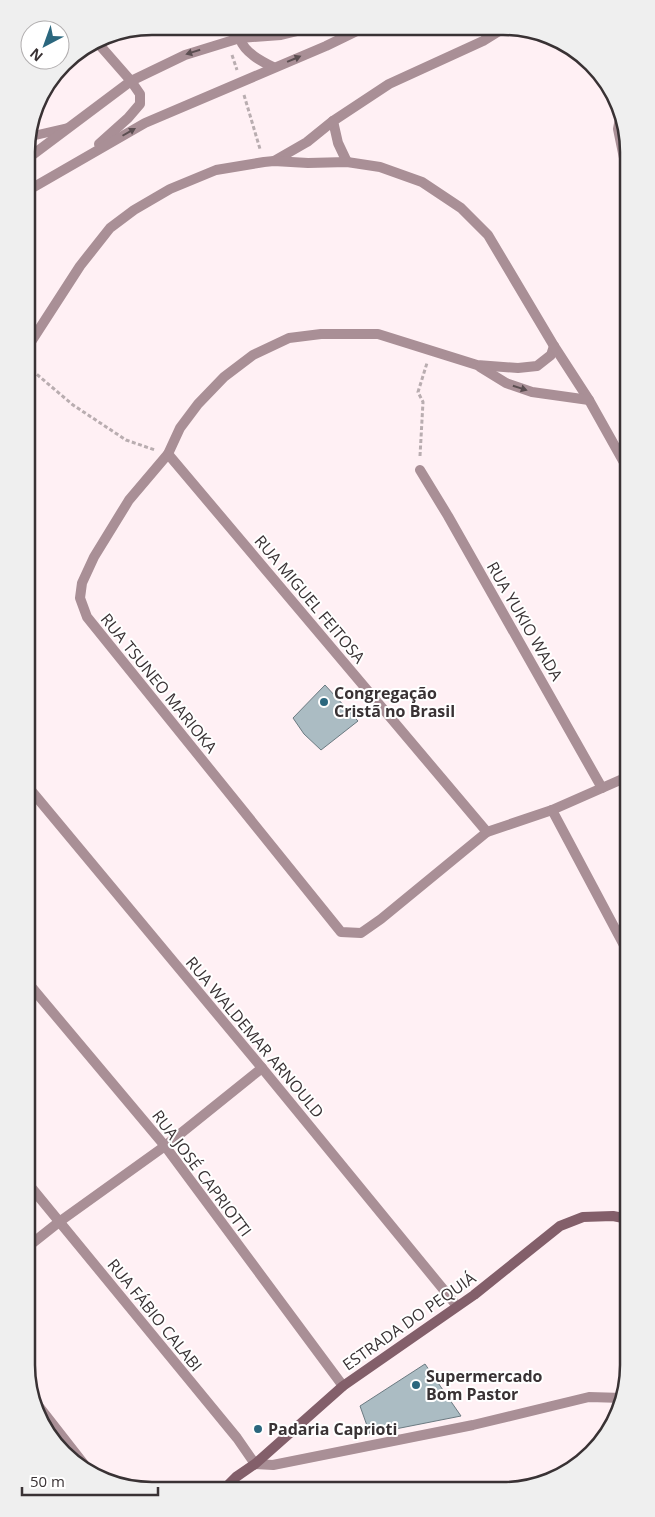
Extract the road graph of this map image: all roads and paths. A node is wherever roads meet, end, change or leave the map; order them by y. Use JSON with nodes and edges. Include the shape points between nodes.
{"nodes":[{"id":1,"x":282,"y":35,"type":"edge"},
{"id":2,"x":349,"y":35,"type":"edge"},
{"id":3,"x":493,"y":35,"type":"edge"},
{"id":4,"x":240,"y":38,"type":"junction"},
{"id":5,"x":228,"y":42,"type":"junction"},
{"id":6,"x":101,"y":47,"type":"edge"},
{"id":7,"x":273,"y":68,"type":"junction"},
{"id":8,"x":131,"y":81,"type":"junction"},
{"id":9,"x":241,"y":86,"type":"junction"},
{"id":10,"x":333,"y":121,"type":"junction"},
{"id":11,"x":67,"y":128,"type":"junction"},
{"id":12,"x":37,"y":134,"type":"edge"},
{"id":13,"x":35,"y":153,"type":"edge"},
{"id":14,"x":83,"y":158,"type":"junction"},
{"id":15,"x":269,"y":161,"type":"junction"},
{"id":16,"x":347,"y":162,"type":"junction"},
{"id":17,"x":35,"y":186,"type":"edge"},
{"id":18,"x":35,"y":336,"type":"edge"},
{"id":19,"x":554,"y":346,"type":"junction"},
{"id":20,"x":431,"y":350,"type":"junction"},
{"id":21,"x":477,"y":365,"type":"junction"},
{"id":22,"x":35,"y":373,"type":"edge"},
{"id":23,"x":589,"y":400,"type":"junction"},
{"id":24,"x":168,"y":454,"type":"junction"},
{"id":25,"x":620,"y":455,"type":"edge"},
{"id":26,"x":420,"y":470,"type":"joint"},
{"id":27,"x":620,"y":780,"type":"edge"},
{"id":28,"x":602,"y":788,"type":"junction"},
{"id":29,"x":35,"y":796,"type":"edge"},
{"id":30,"x":552,"y":810,"type":"junction"},
{"id":31,"x":487,"y":832,"type":"junction"},
{"id":32,"x":620,"y":938,"type":"edge"},
{"id":33,"x":35,"y":991,"type":"edge"},
{"id":34,"x":262,"y":1068,"type":"junction"},
{"id":35,"x":165,"y":1146,"type":"junction"},
{"id":36,"x":35,"y":1192,"type":"edge"},
{"id":37,"x":620,"y":1217,"type":"edge"},
{"id":38,"x":59,"y":1222,"type":"junction"},
{"id":39,"x":35,"y":1241,"type":"edge"},
{"id":40,"x":457,"y":1306,"type":"junction"},
{"id":41,"x":344,"y":1386,"type":"junction"},
{"id":42,"x":615,"y":1398,"type":"edge"},
{"id":43,"x":47,"y":1416,"type":"edge"},
{"id":44,"x":76,"y":1454,"type":"edge"},
{"id":45,"x":256,"y":1464,"type":"junction"},
{"id":46,"x":231,"y":1482,"type":"edge"}],
"edges":[{"from":1,"to":4,"type":"street"},
{"from":7,"to":2,"type":"street","one_way":true},
{"from":3,"to":10,"type":"street","via":[[389,84]]},
{"from":4,"to":5,"type":"street"},
{"from":4,"to":7,"type":"street","via":[[254,56]]},
{"from":5,"to":8,"type":"street","one_way":true,"via":[[184,55]]},
{"from":5,"to":9,"type":"path"},
{"from":6,"to":8,"type":"street"},
{"from":7,"to":9,"type":"street"},
{"from":8,"to":11,"type":"street"},
{"from":8,"to":14,"type":"street","via":[[140,94],[140,104]]},
{"from":14,"to":9,"type":"street","one_way":true,"via":[[146,122]]},
{"from":9,"to":15,"type":"path"},
{"from":10,"to":15,"type":"street","via":[[307,142]]},
{"from":10,"to":16,"type":"street"},
{"from":11,"to":12,"type":"lane"},
{"from":11,"to":13,"type":"street"},
{"from":14,"to":17,"type":"street"},
{"from":15,"to":16,"type":"street"},
{"from":15,"to":18,"type":"street","via":[[216,170],[170,189],[134,210],[110,228],[95,245]]},
{"from":16,"to":19,"type":"street","via":[[380,167],[422,182],[461,208],[488,235]]},
{"from":19,"to":21,"type":"street","name":"RUA TSUNEO MARIOKA","via":[[551,355],[537,366],[501,368]]},
{"from":19,"to":23,"type":"street"},
{"from":20,"to":21,"type":"street","name":"RUA TSUNEO MARIOKA"},
{"from":20,"to":24,"type":"street","name":"RUA TSUNEO MARIOKA","via":[[378,334],[320,334],[289,338],[253,355],[224,377],[180,428]]},
{"from":20,"to":26,"type":"path","via":[[418,392],[423,402]]},
{"from":21,"to":23,"type":"street","name":"RUA TSUNEO MARIOKA","one_way":true,"via":[[506,384],[532,392]]},
{"from":22,"to":24,"type":"path","via":[[73,405],[126,440]]},
{"from":23,"to":25,"type":"street"},
{"from":24,"to":31,"type":"street","name":"RUA MIGUEL FEITOSA"},
{"from":24,"to":31,"type":"street","name":"RUA TSUNEO MARIOKA","via":[[129,500],[94,557],[82,582],[80,598],[87,617],[341,932],[361,932],[381,919]]},
{"from":26,"to":28,"type":"street","name":"RUA YUKIO WADA"},
{"from":27,"to":28,"type":"street"},
{"from":28,"to":30,"type":"street"},
{"from":29,"to":34,"type":"street","name":"RUA WALDEMAR ARNOULD"},
{"from":30,"to":31,"type":"street"},
{"from":30,"to":32,"type":"street"},
{"from":33,"to":35,"type":"street","name":"RUA JOSÉ CAPRIOTTI"},
{"from":34,"to":35,"type":"street"},
{"from":34,"to":40,"type":"street","name":"RUA WALDEMAR ARNOULD"},
{"from":35,"to":38,"type":"street"},
{"from":35,"to":41,"type":"street","name":"RUA JOSÉ CAPRIOTTI"},
{"from":36,"to":38,"type":"street","name":"RUA FÁBIO CALABI"},
{"from":37,"to":40,"type":"main road","name":"ESTRADA DO PEQUIÁ","via":[[583,1217],[560,1226]]},
{"from":38,"to":39,"type":"street"},
{"from":38,"to":45,"type":"street","name":"RUA FÁBIO CALABI"},
{"from":40,"to":41,"type":"main road","name":"ESTRADA DO PEQUIÁ"},
{"from":41,"to":45,"type":"main road","name":"ESTRADA DO PEQUIÁ"},
{"from":42,"to":45,"type":"street","via":[[589,1397],[473,1425],[273,1465]]},
{"from":43,"to":44,"type":"street"},
{"from":45,"to":46,"type":"main road","name":"ESTRADA DO PEQUIÁ"}]}
